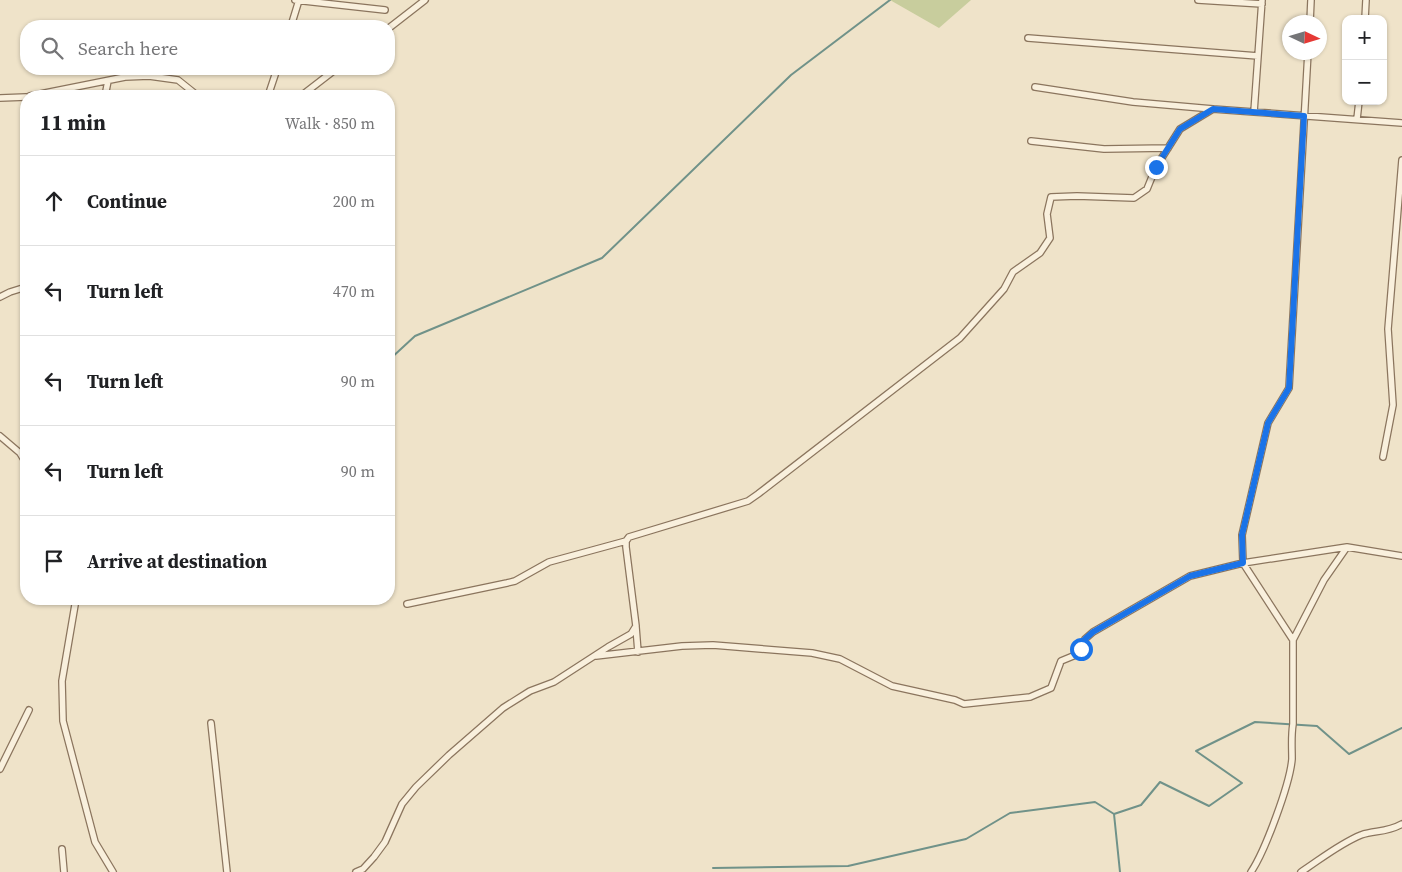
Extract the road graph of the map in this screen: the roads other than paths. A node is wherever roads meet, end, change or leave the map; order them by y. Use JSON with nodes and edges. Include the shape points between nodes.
{"nodes":[{"id":1,"x":298,"y":0,"type":"edge"},
{"id":2,"x":425,"y":0,"type":"edge"},
{"id":3,"x":1198,"y":0,"type":"edge"},
{"id":4,"x":1311,"y":0,"type":"edge"},
{"id":5,"x":1366,"y":0,"type":"edge"},
{"id":6,"x":1262,"y":2,"type":"edge"},
{"id":7,"x":385,"y":10,"type":"dead end"},
{"id":8,"x":1310,"y":15,"type":"edge"},
{"id":9,"x":1365,"y":15,"type":"edge"},
{"id":10,"x":293,"y":20,"type":"edge"},
{"id":11,"x":395,"y":23,"type":"edge"},
{"id":12,"x":1028,"y":38,"type":"dead end"},
{"id":13,"x":1258,"y":56,"type":"junction"},
{"id":14,"x":1308,"y":60,"type":"edge"},
{"id":15,"x":275,"y":75,"type":"edge"},
{"id":16,"x":328,"y":75,"type":"edge"},
{"id":17,"x":108,"y":81,"type":"junction"},
{"id":18,"x":1035,"y":87,"type":"dead end"},
{"id":19,"x":63,"y":90,"type":"edge"},
{"id":20,"x":106,"y":90,"type":"edge"},
{"id":21,"x":190,"y":90,"type":"edge"},
{"id":22,"x":270,"y":90,"type":"edge"},
{"id":23,"x":309,"y":90,"type":"edge"},
{"id":24,"x":20,"y":97,"type":"edge"},
{"id":25,"x":0,"y":98,"type":"edge"},
{"id":26,"x":1358,"y":105,"type":"edge"},
{"id":27,"x":1213,"y":109,"type":"junction"},
{"id":28,"x":1254,"y":112,"type":"junction"},
{"id":29,"x":1304,"y":116,"type":"junction"},
{"id":30,"x":1357,"y":119,"type":"junction"},
{"id":31,"x":1402,"y":123,"type":"edge"},
{"id":32,"x":1031,"y":141,"type":"dead end"},
{"id":33,"x":1168,"y":148,"type":"junction"},
{"id":34,"x":1402,"y":160,"type":"edge"},
{"id":35,"x":20,"y":290,"type":"edge"},
{"id":36,"x":0,"y":297,"type":"edge"},
{"id":37,"x":0,"y":436,"type":"edge"},
{"id":38,"x":20,"y":453,"type":"edge"},
{"id":39,"x":1383,"y":457,"type":"dead end"},
{"id":40,"x":626,"y":541,"type":"junction"},
{"id":41,"x":1347,"y":547,"type":"junction"},
{"id":42,"x":1402,"y":556,"type":"edge"},
{"id":43,"x":1243,"y":563,"type":"junction"},
{"id":44,"x":407,"y":604,"type":"dead end"},
{"id":45,"x":75,"y":605,"type":"edge"},
{"id":46,"x":636,"y":626,"type":"junction"},
{"id":47,"x":1293,"y":640,"type":"junction"},
{"id":48,"x":638,"y":652,"type":"junction"},
{"id":49,"x":594,"y":656,"type":"junction"},
{"id":50,"x":29,"y":710,"type":"dead end"},
{"id":51,"x":211,"y":723,"type":"dead end"},
{"id":52,"x":0,"y":769,"type":"edge"},
{"id":53,"x":1402,"y":824,"type":"edge"},
{"id":54,"x":62,"y":849,"type":"dead end"},
{"id":55,"x":64,"y":872,"type":"edge"},
{"id":56,"x":113,"y":872,"type":"edge"},
{"id":57,"x":227,"y":872,"type":"edge"},
{"id":58,"x":356,"y":872,"type":"edge"},
{"id":59,"x":1251,"y":872,"type":"edge"},
{"id":60,"x":1301,"y":872,"type":"edge"}],
"edges":[{"from":1,"to":7,"type":"street"},
{"from":1,"to":10,"type":"street"},
{"from":2,"to":11,"type":"street"},
{"from":3,"to":6,"type":"street"},
{"from":4,"to":8,"type":"street"},
{"from":5,"to":9,"type":"street"},
{"from":6,"to":13,"type":"street"},
{"from":12,"to":13,"type":"street"},
{"from":13,"to":28,"type":"street"},
{"from":14,"to":29,"type":"street"},
{"from":15,"to":22,"type":"street"},
{"from":16,"to":23,"type":"street"},
{"from":17,"to":19,"type":"street"},
{"from":17,"to":20,"type":"street"},
{"from":17,"to":21,"type":"street","via":[[149,76],[178,80]]},
{"from":18,"to":27,"type":"street","via":[[1133,102]]},
{"from":24,"to":25,"type":"street"},
{"from":26,"to":30,"type":"street"},
{"from":27,"to":28,"type":"street"},
{"from":27,"to":33,"type":"street","via":[[1180,129]]},
{"from":28,"to":29,"type":"street"},
{"from":29,"to":30,"type":"street"},
{"from":29,"to":43,"type":"street","via":[[1289,388],[1268,423],[1242,535]]},
{"from":30,"to":31,"type":"street"},
{"from":32,"to":33,"type":"street","via":[[1104,149]]},
{"from":33,"to":40,"type":"street","via":[[1147,189],[1134,198],[1051,197],[1047,214],[1050,238],[1040,253],[1013,272],[1004,289],[960,338],[758,494],[748,501],[641,533]]},
{"from":34,"to":39,"type":"street","via":[[1388,329],[1393,405]]},
{"from":35,"to":36,"type":"street"},
{"from":37,"to":38,"type":"street"},
{"from":40,"to":44,"type":"street","via":[[549,562],[507,583]]},
{"from":40,"to":46,"type":"street"},
{"from":41,"to":42,"type":"street"},
{"from":41,"to":43,"type":"street"},
{"from":41,"to":47,"type":"street","via":[[1324,580]]},
{"from":43,"to":47,"type":"street"},
{"from":43,"to":48,"type":"street","via":[[1190,576],[1093,632],[1085,639],[1078,654],[1061,662],[1051,688],[1030,697],[964,704],[892,686],[840,658],[812,654],[713,645]]},
{"from":45,"to":56,"type":"street","via":[[62,681],[63,721],[95,842]]},
{"from":46,"to":48,"type":"street"},
{"from":46,"to":49,"type":"street","via":[[631,634]]},
{"from":47,"to":59,"type":"street","via":[[1292,759],[1276,816]]},
{"from":48,"to":49,"type":"street"},
{"from":49,"to":58,"type":"street","via":[[554,682],[530,691],[503,708],[449,754],[416,786],[402,804],[385,842],[363,869]]},
{"from":50,"to":52,"type":"street"},
{"from":51,"to":57,"type":"street"},
{"from":53,"to":60,"type":"street","via":[[1350,840]]},
{"from":54,"to":55,"type":"street"}]}
